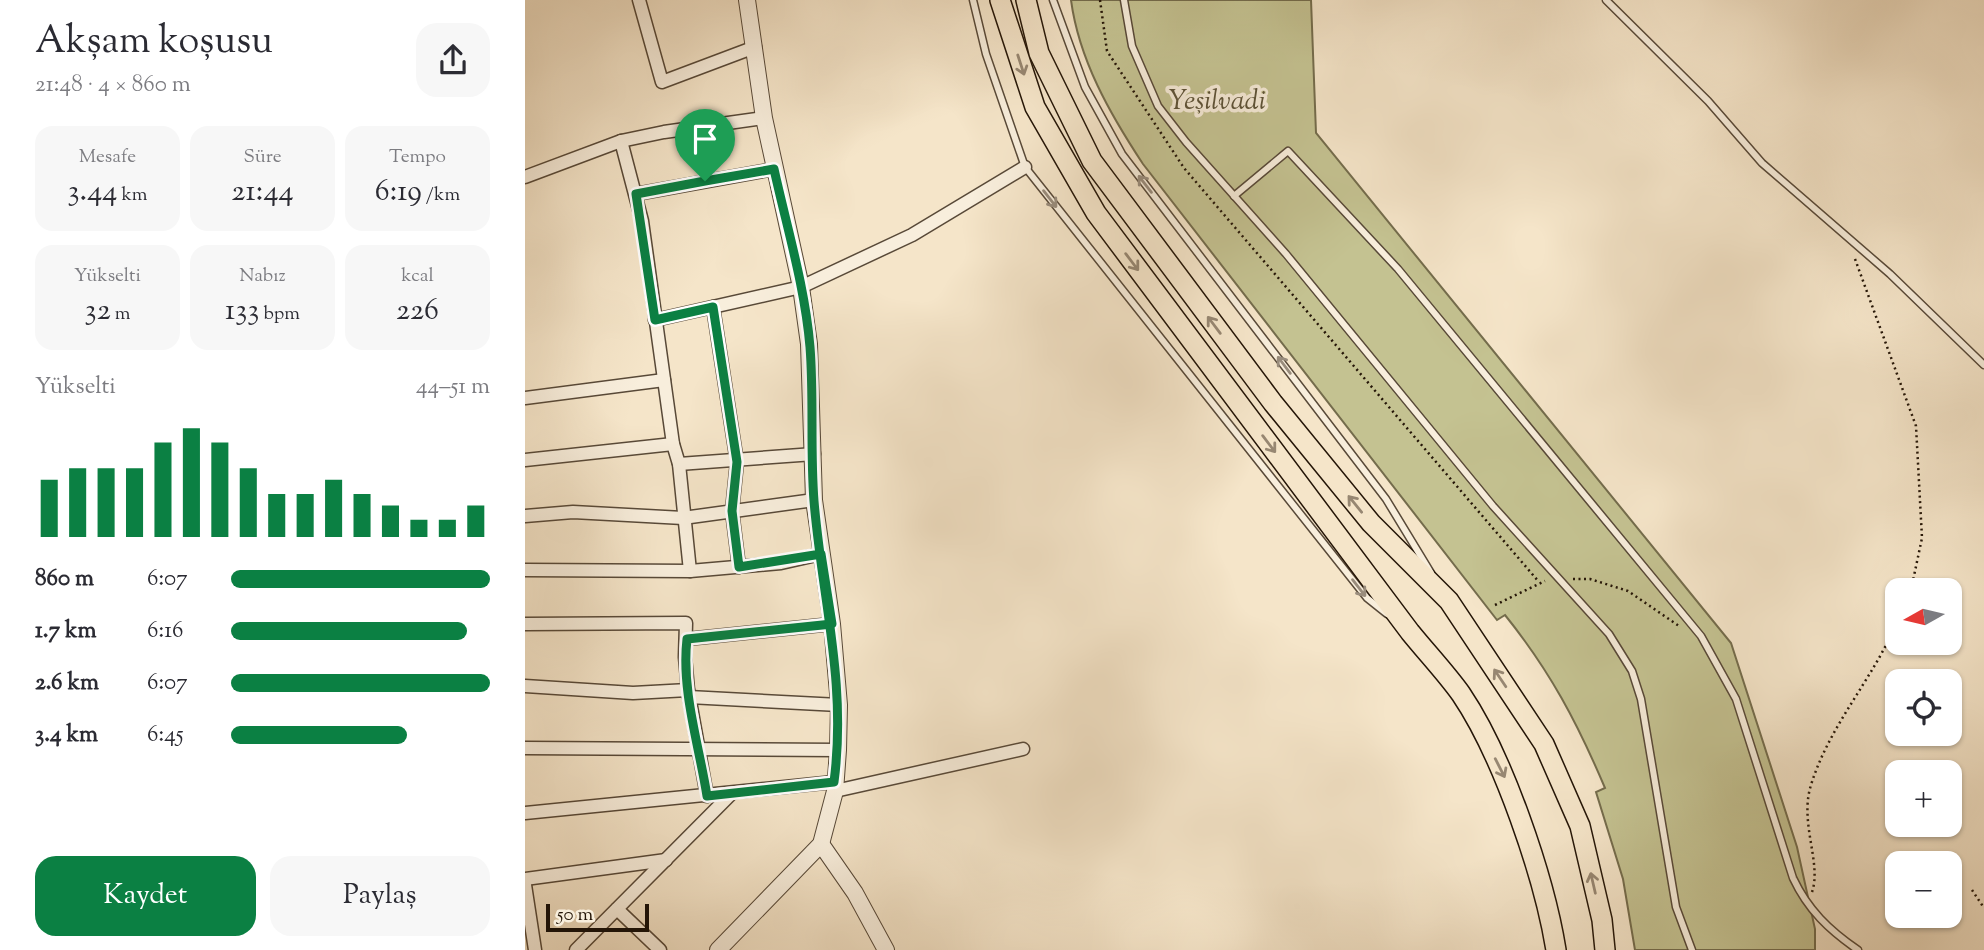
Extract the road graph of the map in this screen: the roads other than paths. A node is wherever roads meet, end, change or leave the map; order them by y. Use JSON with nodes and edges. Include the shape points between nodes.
{"nodes":[{"id":1,"x":639,"y":0,"type":"edge"},
{"id":2,"x":747,"y":0,"type":"edge"},
{"id":3,"x":973,"y":0,"type":"edge"},
{"id":4,"x":1000,"y":0,"type":"edge"},
{"id":5,"x":1026,"y":0,"type":"edge"},
{"id":6,"x":1053,"y":0,"type":"edge"},
{"id":7,"x":1124,"y":0,"type":"edge"},
{"id":8,"x":1606,"y":0,"type":"edge"},
{"id":9,"x":755,"y":47,"type":"junction"},
{"id":10,"x":764,"y":118,"type":"junction"},
{"id":11,"x":621,"y":141,"type":"junction"},
{"id":12,"x":1024,"y":167,"type":"junction"},
{"id":13,"x":774,"y":169,"type":"junction"},
{"id":14,"x":525,"y":177,"type":"edge"},
{"id":15,"x":636,"y":194,"type":"junction"},
{"id":16,"x":1234,"y":196,"type":"junction"},
{"id":17,"x":801,"y":287,"type":"junction"},
{"id":18,"x":713,"y":307,"type":"junction"},
{"id":19,"x":655,"y":320,"type":"junction"},
{"id":20,"x":1984,"y":365,"type":"edge"},
{"id":21,"x":664,"y":380,"type":"junction"},
{"id":22,"x":525,"y":398,"type":"edge"},
{"id":23,"x":673,"y":444,"type":"junction"},
{"id":24,"x":814,"y":454,"type":"junction"},
{"id":25,"x":525,"y":460,"type":"edge"},
{"id":26,"x":737,"y":462,"type":"junction"},
{"id":27,"x":679,"y":464,"type":"junction"},
{"id":28,"x":814,"y":500,"type":"junction"},
{"id":29,"x":732,"y":511,"type":"junction"},
{"id":30,"x":525,"y":516,"type":"edge"},
{"id":31,"x":683,"y":518,"type":"junction"},
{"id":32,"x":821,"y":554,"type":"junction"},
{"id":33,"x":739,"y":567,"type":"junction"},
{"id":34,"x":525,"y":570,"type":"edge"},
{"id":35,"x":689,"y":571,"type":"junction"},
{"id":36,"x":1449,"y":601,"type":"junction"},
{"id":37,"x":525,"y":624,"type":"edge"},
{"id":38,"x":832,"y":624,"type":"junction"},
{"id":39,"x":1410,"y":632,"type":"junction"},
{"id":40,"x":687,"y":639,"type":"junction"},
{"id":41,"x":525,"y":687,"type":"edge"},
{"id":42,"x":689,"y":694,"type":"junction"},
{"id":43,"x":839,"y":705,"type":"junction"},
{"id":44,"x":699,"y":747,"type":"junction"},
{"id":45,"x":525,"y":748,"type":"edge"},
{"id":46,"x":1023,"y":749,"type":"dead end"},
{"id":47,"x":838,"y":750,"type":"junction"},
{"id":48,"x":834,"y":786,"type":"junction"},
{"id":49,"x":731,"y":794,"type":"junction"},
{"id":50,"x":707,"y":796,"type":"junction"},
{"id":51,"x":525,"y":813,"type":"edge"},
{"id":52,"x":821,"y":844,"type":"junction"},
{"id":53,"x":666,"y":860,"type":"junction"},
{"id":54,"x":525,"y":879,"type":"edge"},
{"id":55,"x":525,"y":885,"type":"edge"},
{"id":56,"x":617,"y":909,"type":"junction"},
{"id":57,"x":1551,"y":920,"type":"junction"},
{"id":58,"x":583,"y":948,"type":"edge"},
{"id":59,"x":535,"y":950,"type":"edge"},
{"id":60,"x":660,"y":950,"type":"edge"},
{"id":61,"x":718,"y":950,"type":"edge"},
{"id":62,"x":885,"y":950,"type":"edge"},
{"id":63,"x":1550,"y":950,"type":"edge"},
{"id":64,"x":1556,"y":950,"type":"edge"},
{"id":65,"x":1605,"y":950,"type":"edge"},
{"id":66,"x":1692,"y":950,"type":"edge"},
{"id":67,"x":1858,"y":950,"type":"edge"}],
"edges":[{"from":1,"to":9,"type":"street","via":[[662,82]]},
{"from":2,"to":9,"type":"street"},
{"from":3,"to":12,"type":"lane"},
{"from":4,"to":39,"type":"main road","one_way":true,"via":[[1035,107],[1096,213]]},
{"from":36,"to":5,"type":"main road","one_way":true,"via":[[1371,523],[1281,413],[1091,161],[1039,53]]},
{"from":36,"to":6,"type":"lane","one_way":true,"via":[[1386,499],[1122,154],[1085,87]]},
{"from":7,"to":16,"type":"lane","via":[[1132,46],[1158,106]]},
{"from":8,"to":20,"type":"lane","via":[[1708,101],[1762,163],[1882,266]]},
{"from":9,"to":10,"type":"street"},
{"from":10,"to":11,"type":"street"},
{"from":10,"to":13,"type":"street"},
{"from":11,"to":14,"type":"street"},
{"from":11,"to":15,"type":"street"},
{"from":12,"to":17,"type":"street","via":[[912,235]]},
{"from":12,"to":39,"type":"lane","one_way":true,"via":[[1367,598]]},
{"from":13,"to":15,"type":"street"},
{"from":13,"to":17,"type":"street"},
{"from":15,"to":19,"type":"street"},
{"from":16,"to":66,"type":"lane","via":[[1493,506],[1609,634],[1632,671],[1641,699],[1676,907]]},
{"from":16,"to":67,"type":"lane","via":[[1288,151],[1398,269],[1701,636],[1736,699],[1793,878],[1808,906],[1830,931]]},
{"from":17,"to":18,"type":"street"},
{"from":17,"to":24,"type":"street","via":[[809,344]]},
{"from":18,"to":19,"type":"street"},
{"from":18,"to":26,"type":"street"},
{"from":19,"to":21,"type":"street"},
{"from":21,"to":22,"type":"street"},
{"from":21,"to":23,"type":"street"},
{"from":23,"to":25,"type":"street"},
{"from":23,"to":27,"type":"street"},
{"from":24,"to":26,"type":"street"},
{"from":24,"to":28,"type":"street"},
{"from":26,"to":27,"type":"street"},
{"from":26,"to":29,"type":"street"},
{"from":27,"to":31,"type":"street"},
{"from":28,"to":29,"type":"street"},
{"from":28,"to":32,"type":"street"},
{"from":29,"to":31,"type":"street"},
{"from":29,"to":33,"type":"street"},
{"from":30,"to":31,"type":"street","via":[[573,512]]},
{"from":31,"to":35,"type":"street"},
{"from":32,"to":33,"type":"street"},
{"from":32,"to":38,"type":"street"},
{"from":33,"to":35,"type":"street"},
{"from":34,"to":35,"type":"street"},
{"from":65,"to":36,"type":"main road","one_way":true,"via":[[1580,826],[1559,779],[1543,744]]},
{"from":37,"to":40,"type":"street","via":[[686,623]]},
{"from":38,"to":40,"type":"street"},
{"from":38,"to":43,"type":"street"},
{"from":39,"to":57,"type":"main road","one_way":true,"via":[[1462,695],[1505,778]]},
{"from":40,"to":42,"type":"street"},
{"from":41,"to":42,"type":"street"},
{"from":42,"to":43,"type":"street"},
{"from":42,"to":44,"type":"street"},
{"from":43,"to":47,"type":"street"},
{"from":44,"to":45,"type":"street"},
{"from":44,"to":47,"type":"street"},
{"from":44,"to":50,"type":"street"},
{"from":46,"to":48,"type":"street"},
{"from":47,"to":48,"type":"street"},
{"from":48,"to":49,"type":"street"},
{"from":48,"to":52,"type":"street"},
{"from":49,"to":50,"type":"street"},
{"from":49,"to":53,"type":"street"},
{"from":50,"to":51,"type":"street"},
{"from":52,"to":61,"type":"street"},
{"from":52,"to":62,"type":"street","via":[[855,892]]},
{"from":53,"to":54,"type":"street"},
{"from":53,"to":56,"type":"street"},
{"from":55,"to":59,"type":"street"},
{"from":56,"to":58,"type":"street"},
{"from":56,"to":60,"type":"street"},
{"from":57,"to":63,"type":"main road"},
{"from":57,"to":64,"type":"main road"}]}
